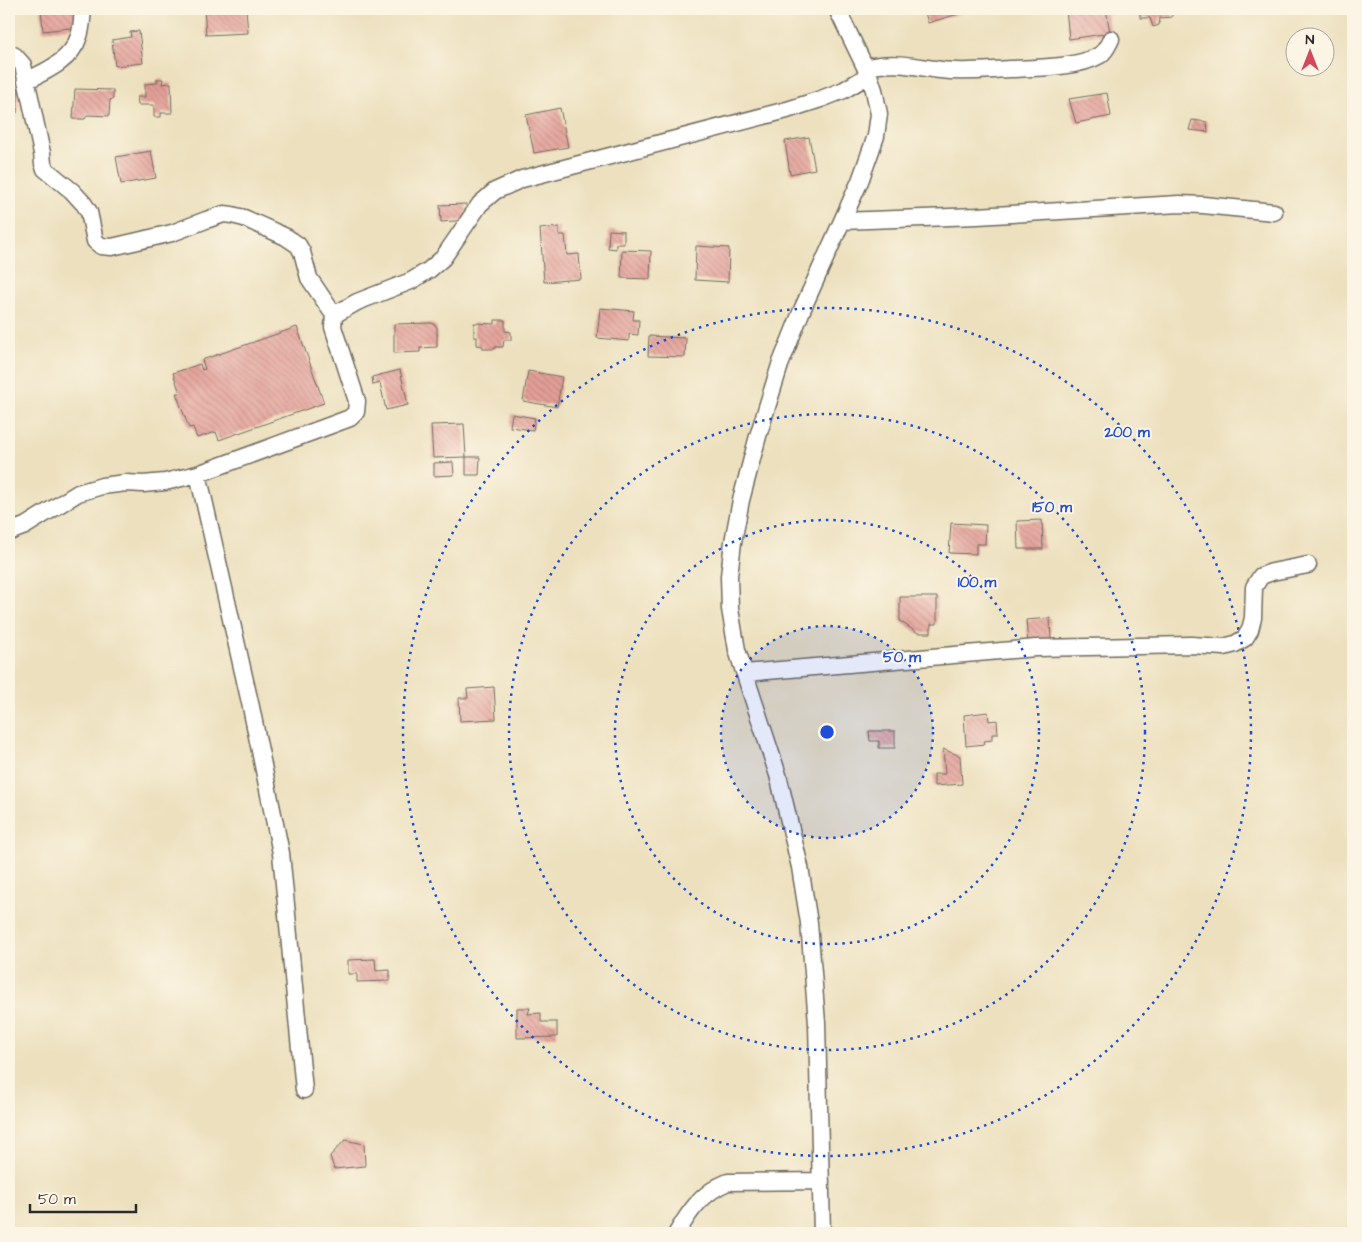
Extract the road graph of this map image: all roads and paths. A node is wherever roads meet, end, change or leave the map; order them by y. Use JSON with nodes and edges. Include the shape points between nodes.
{"nodes":[{"id":1,"x":83,"y":9,"type":"edge"},
{"id":2,"x":837,"y":9,"type":"edge"},
{"id":3,"x":1111,"y":40,"type":"dead end"},
{"id":4,"x":9,"y":54,"type":"edge"},
{"id":5,"x":868,"y":72,"type":"junction"},
{"id":6,"x":26,"y":81,"type":"junction"},
{"id":7,"x":1274,"y":212,"type":"dead end"},
{"id":8,"x":842,"y":221,"type":"junction"},
{"id":9,"x":334,"y":315,"type":"junction"},
{"id":10,"x":198,"y":474,"type":"junction"},
{"id":11,"x":9,"y":532,"type":"edge"},
{"id":12,"x":1308,"y":565,"type":"dead end"},
{"id":13,"x":745,"y":673,"type":"junction"},
{"id":14,"x":304,"y":1090,"type":"dead end"},
{"id":15,"x":821,"y":1181,"type":"junction"},
{"id":16,"x":677,"y":1233,"type":"edge"},
{"id":17,"x":822,"y":1233,"type":"edge"}],
"edges":[{"from":1,"to":6,"type":"street","via":[[80,36],[69,53],[56,66]]},
{"from":2,"to":5,"type":"street"},
{"from":3,"to":5,"type":"street","via":[[1099,56],[1051,67],[961,71],[898,64],[875,65]]},
{"from":4,"to":6,"type":"street","via":[[23,65]]},
{"from":5,"to":8,"type":"street","via":[[879,114],[876,136]]},
{"from":5,"to":9,"type":"street","via":[[844,90],[787,110],[522,179],[495,191],[480,204],[443,258],[429,270]]},
{"from":6,"to":9,"type":"street","via":[[45,169],[84,204],[89,212],[95,241],[101,246],[172,233],[224,214],[232,215],[269,229],[298,245],[309,278]]},
{"from":7,"to":8,"type":"street","via":[[1179,204]]},
{"from":8,"to":13,"type":"street","via":[[780,365],[741,500],[729,584],[737,650]]},
{"from":9,"to":10,"type":"street","via":[[333,327],[357,401],[356,412],[350,418]]},
{"from":10,"to":11,"type":"street","via":[[165,482],[102,486],[78,493],[25,526]]},
{"from":10,"to":14,"type":"street","via":[[281,853]]},
{"from":12,"to":13,"type":"street","via":[[1261,576],[1254,587],[1250,630],[1236,644],[1224,647],[1036,648]]},
{"from":13,"to":15,"type":"street","via":[[778,775],[800,867],[809,922],[817,1023]]},
{"from":15,"to":16,"type":"street","via":[[728,1182],[702,1198]]},
{"from":15,"to":17,"type":"street"}]}
